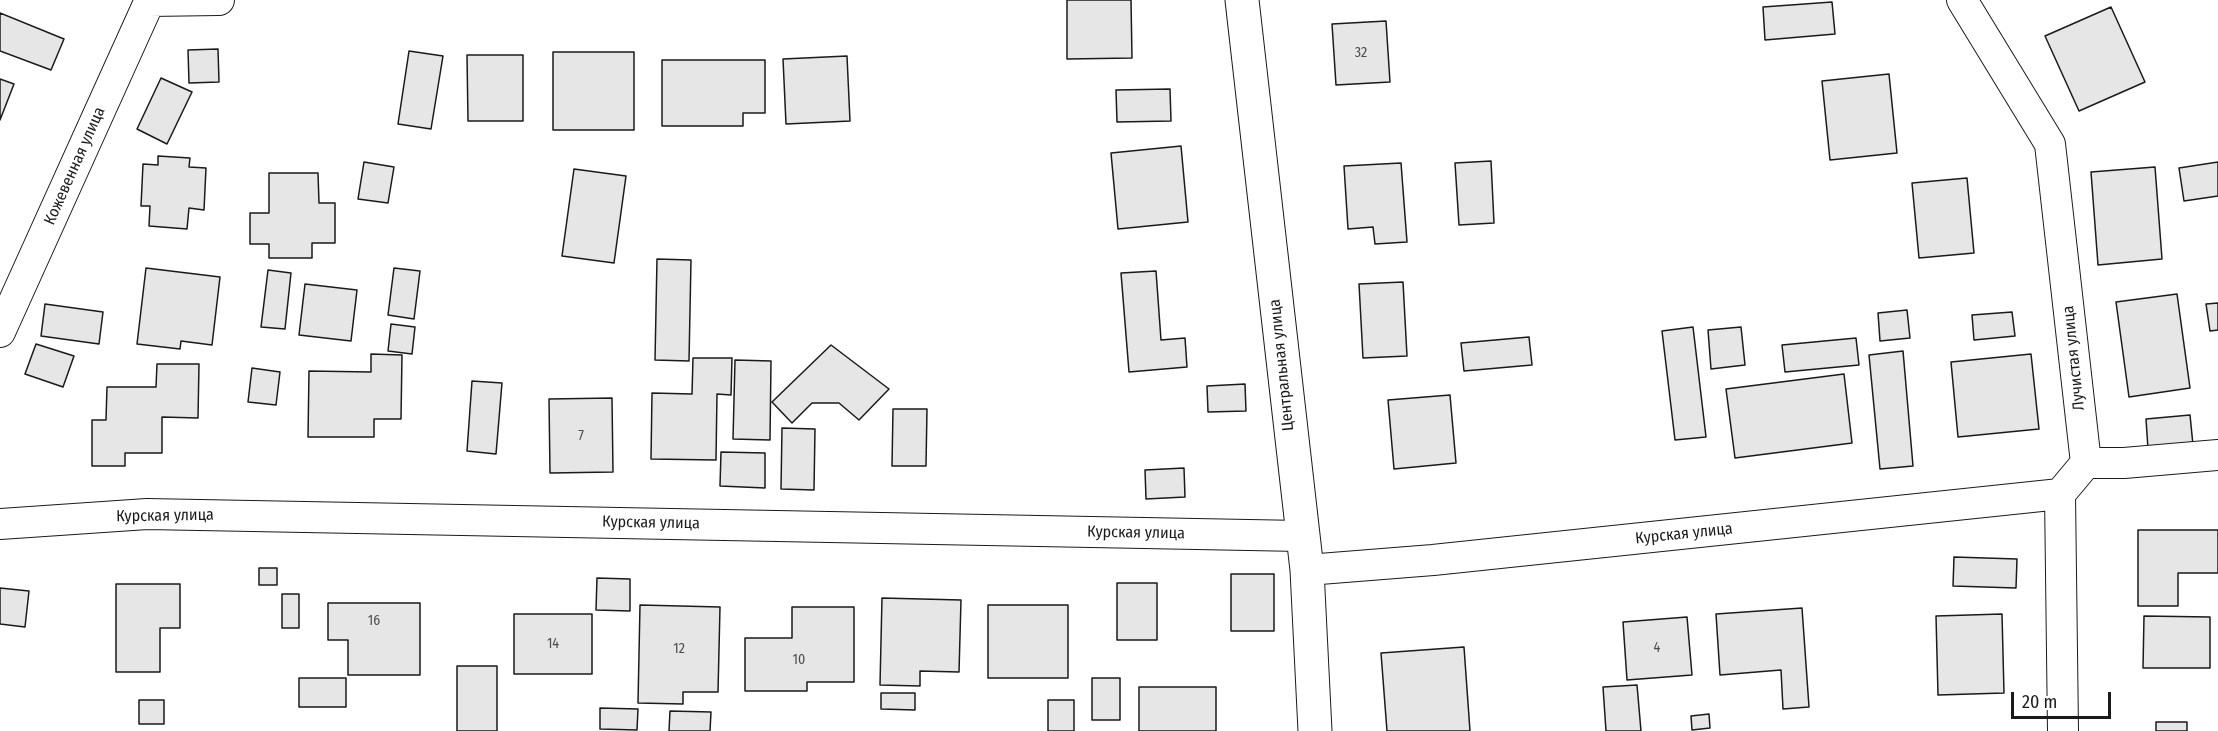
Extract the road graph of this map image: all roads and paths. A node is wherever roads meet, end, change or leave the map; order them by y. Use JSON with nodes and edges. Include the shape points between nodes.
{"nodes":[{"id":1,"x":149,"y":0,"type":"edge"},
{"id":2,"x":219,"y":0,"type":"edge"},
{"id":3,"x":1242,"y":0,"type":"edge"},
{"id":4,"x":1962,"y":0,"type":"edge"},
{"id":5,"x":0,"y":332,"type":"edge"},
{"id":6,"x":2218,"y":455,"type":"edge"},
{"id":7,"x":2086,"y":464,"type":"junction"},
{"id":8,"x":2060,"y":494,"type":"junction"},
{"id":9,"x":0,"y":524,"type":"edge"},
{"id":10,"x":1301,"y":536,"type":"junction"},
{"id":11,"x":1307,"y":570,"type":"junction"},
{"id":12,"x":1315,"y":731,"type":"edge"},
{"id":13,"x":2063,"y":731,"type":"edge"}],
"edges":[{"from":1,"to":2,"type":"street"},
{"from":1,"to":5,"type":"street","name":"Кожевенная улица"},
{"from":3,"to":10,"type":"street","name":"Центральная улица"},
{"from":4,"to":7,"type":"street","name":"Лучистая улица","via":[[2050,144]]},
{"from":6,"to":7,"type":"street"},
{"from":7,"to":8,"type":"street"},
{"from":8,"to":11,"type":"street","name":"Курская улица","via":[[1433,561]]},
{"from":8,"to":13,"type":"street"},
{"from":9,"to":10,"type":"street","name":"Курская улица","via":[[147,514]]},
{"from":10,"to":11,"type":"street","name":"Центральная улица"},
{"from":11,"to":12,"type":"street","name":"Центральная улица"}]}
